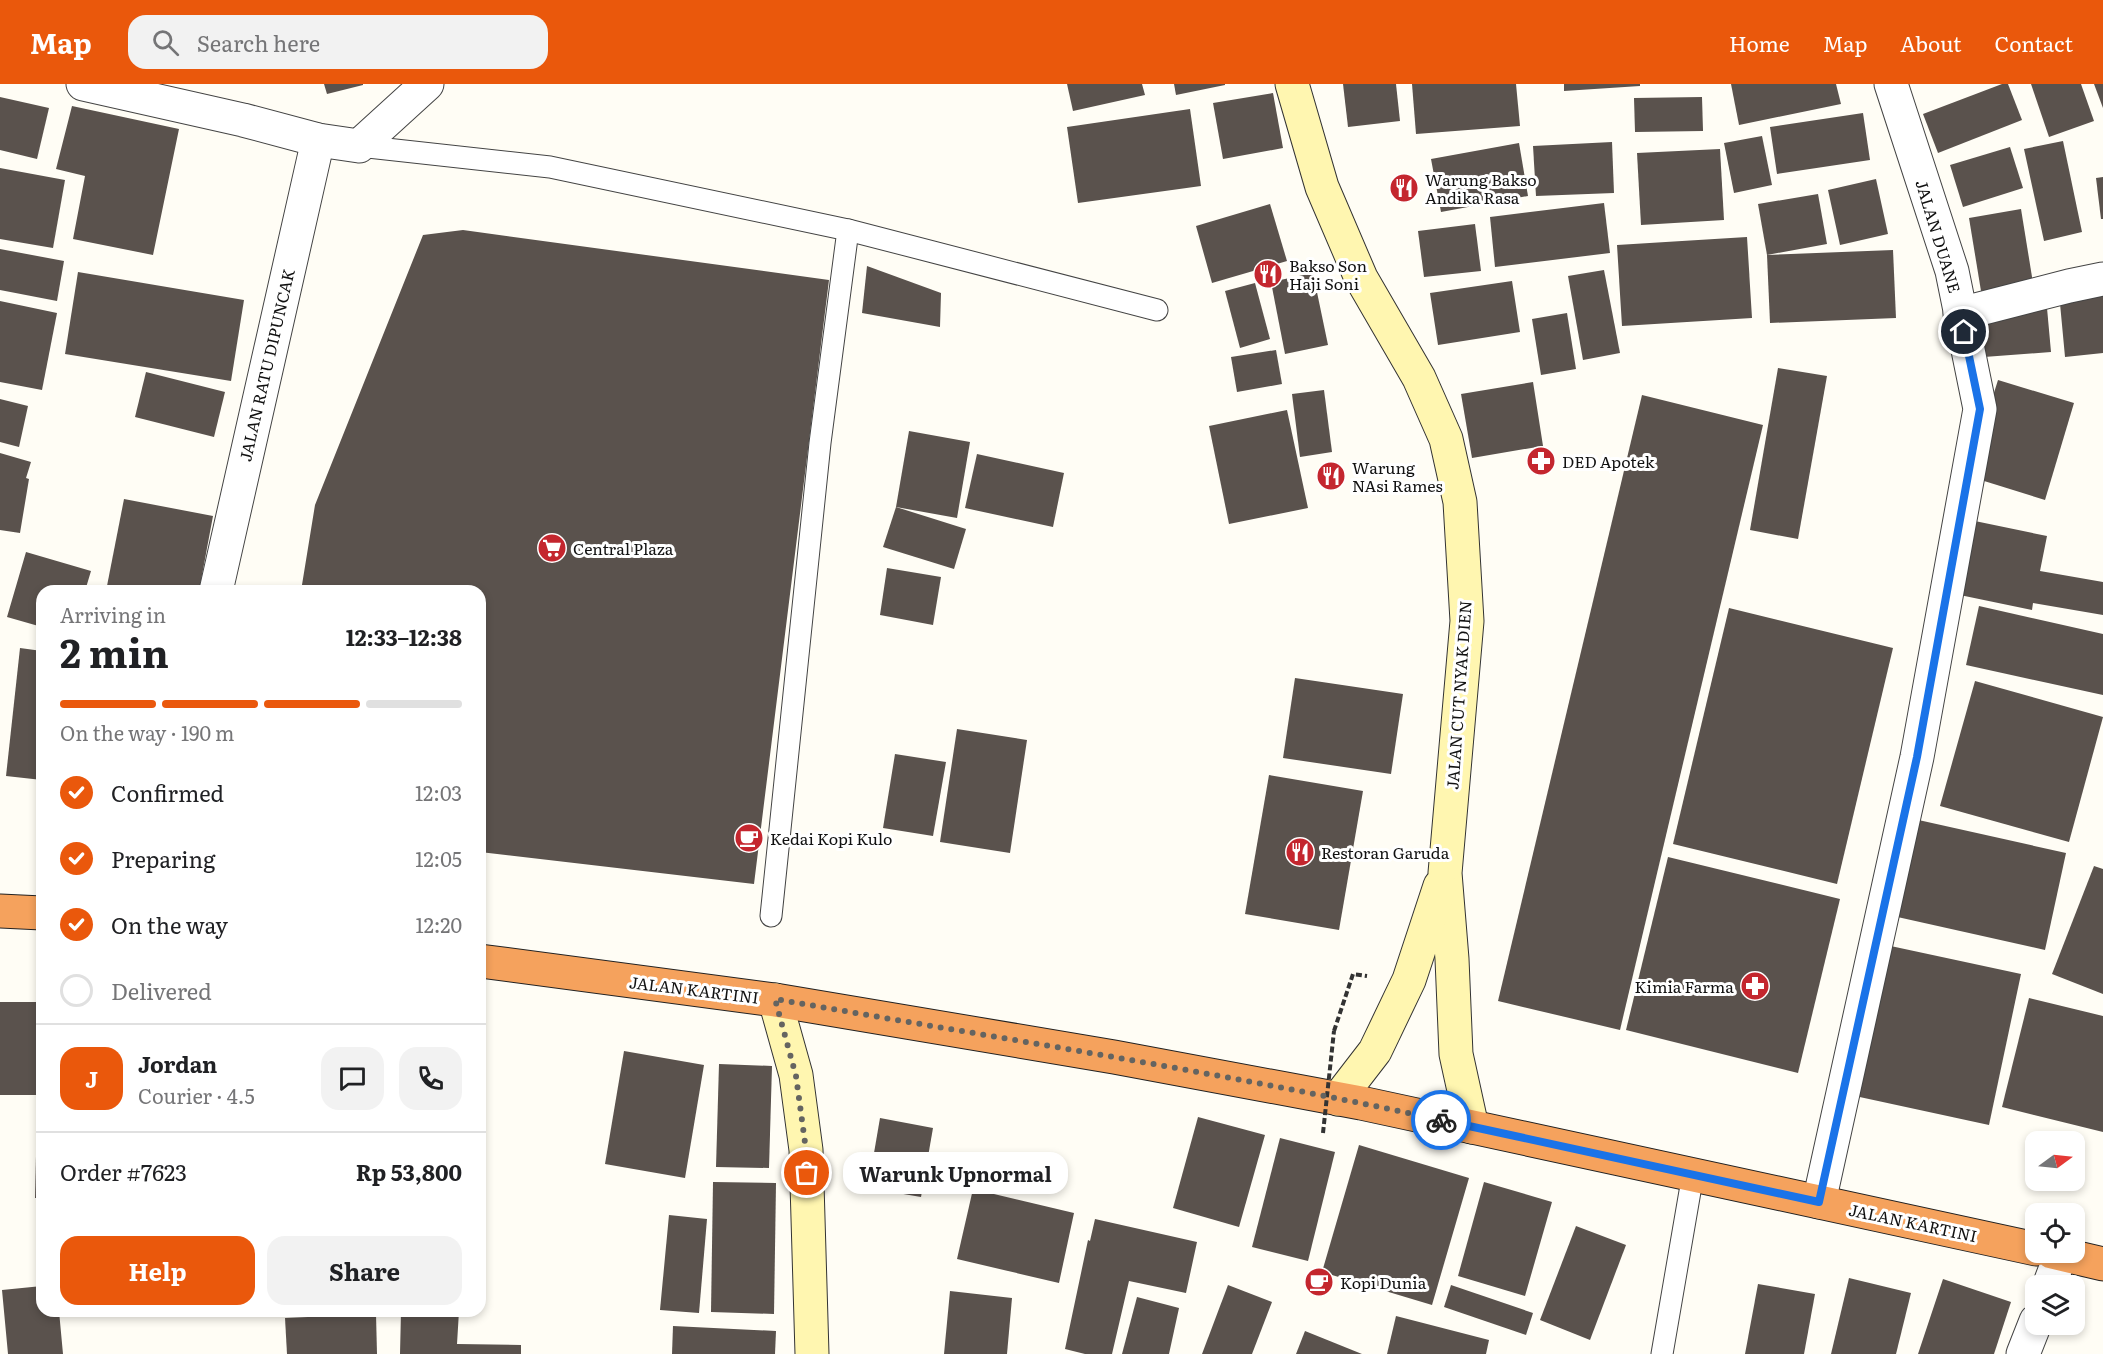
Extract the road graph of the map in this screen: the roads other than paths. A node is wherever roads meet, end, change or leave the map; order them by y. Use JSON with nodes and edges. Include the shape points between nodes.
{"nodes":[{"id":1,"x":85,"y":84,"type":"edge"},
{"id":2,"x":427,"y":84,"type":"edge"},
{"id":3,"x":1292,"y":84,"type":"edge"},
{"id":4,"x":1891,"y":84,"type":"edge"},
{"id":5,"x":318,"y":140,"type":"junction"},
{"id":6,"x":359,"y":146,"type":"junction"},
{"id":7,"x":848,"y":230,"type":"junction"},
{"id":8,"x":2103,"y":279,"type":"edge"},
{"id":9,"x":1157,"y":310,"type":"dead end"},
{"id":10,"x":1960,"y":314,"type":"junction"},
{"id":11,"x":217,"y":585,"type":"edge"},
{"id":12,"x":1445,"y":873,"type":"junction"},
{"id":13,"x":0,"y":911,"type":"edge"},
{"id":14,"x":36,"y":913,"type":"edge"},
{"id":15,"x":771,"y":916,"type":"dead end"},
{"id":16,"x":486,"y":962,"type":"edge"},
{"id":17,"x":775,"y":999,"type":"junction"},
{"id":18,"x":1338,"y":1099,"type":"junction"},
{"id":19,"x":1472,"y":1126,"type":"junction"},
{"id":20,"x":1693,"y":1174,"type":"junction"},
{"id":21,"x":1819,"y":1202,"type":"junction"},
{"id":22,"x":2025,"y":1247,"type":"edge"},
{"id":23,"x":2085,"y":1260,"type":"edge"},
{"id":24,"x":2103,"y":1264,"type":"edge"},
{"id":25,"x":2030,"y":1335,"type":"edge"},
{"id":26,"x":812,"y":1354,"type":"edge"},
{"id":27,"x":1662,"y":1354,"type":"edge"},
{"id":28,"x":2023,"y":1354,"type":"edge"}],
"edges":[{"from":1,"to":5,"type":"street"},
{"from":2,"to":6,"type":"street"},
{"from":3,"to":12,"type":"street","name":"JALAN CUT NYAK DIEN","via":[[1322,187],[1361,278],[1419,378],[1446,439],[1460,502],[1467,621]]},
{"from":4,"to":10,"type":"street","name":"JALAN DUANE","via":[[1952,271]]},
{"from":5,"to":6,"type":"street"},
{"from":5,"to":11,"type":"street","name":"JALAN RATU DIPUNCAK"},
{"from":6,"to":7,"type":"lane","via":[[550,167]]},
{"from":7,"to":9,"type":"lane"},
{"from":7,"to":15,"type":"lane","via":[[820,443]]},
{"from":8,"to":10,"type":"street"},
{"from":10,"to":21,"type":"street","name":"JALAN DUANE","via":[[1980,409],[1917,757]]},
{"from":12,"to":18,"type":"street","name":"JALAN CUT NYAK DIEN","via":[[1409,980],[1375,1051]]},
{"from":12,"to":19,"type":"street","name":"JALAN CUT NYAK DIEN","via":[[1456,1054]]},
{"from":13,"to":14,"type":"highway"},
{"from":16,"to":17,"type":"highway","name":"JALAN KARTINI"},
{"from":17,"to":18,"type":"highway","name":"JALAN KARTINI"},
{"from":17,"to":26,"type":"street","via":[[796,1076],[806,1150]]},
{"from":18,"to":19,"type":"highway","name":"JALAN KARTINI"},
{"from":19,"to":20,"type":"highway","name":"JALAN KARTINI"},
{"from":20,"to":21,"type":"highway","name":"JALAN KARTINI"},
{"from":20,"to":27,"type":"lane"},
{"from":21,"to":22,"type":"highway","name":"JALAN KARTINI"},
{"from":23,"to":24,"type":"highway","name":"JALAN KARTINI"},
{"from":25,"to":28,"type":"street"}]}
